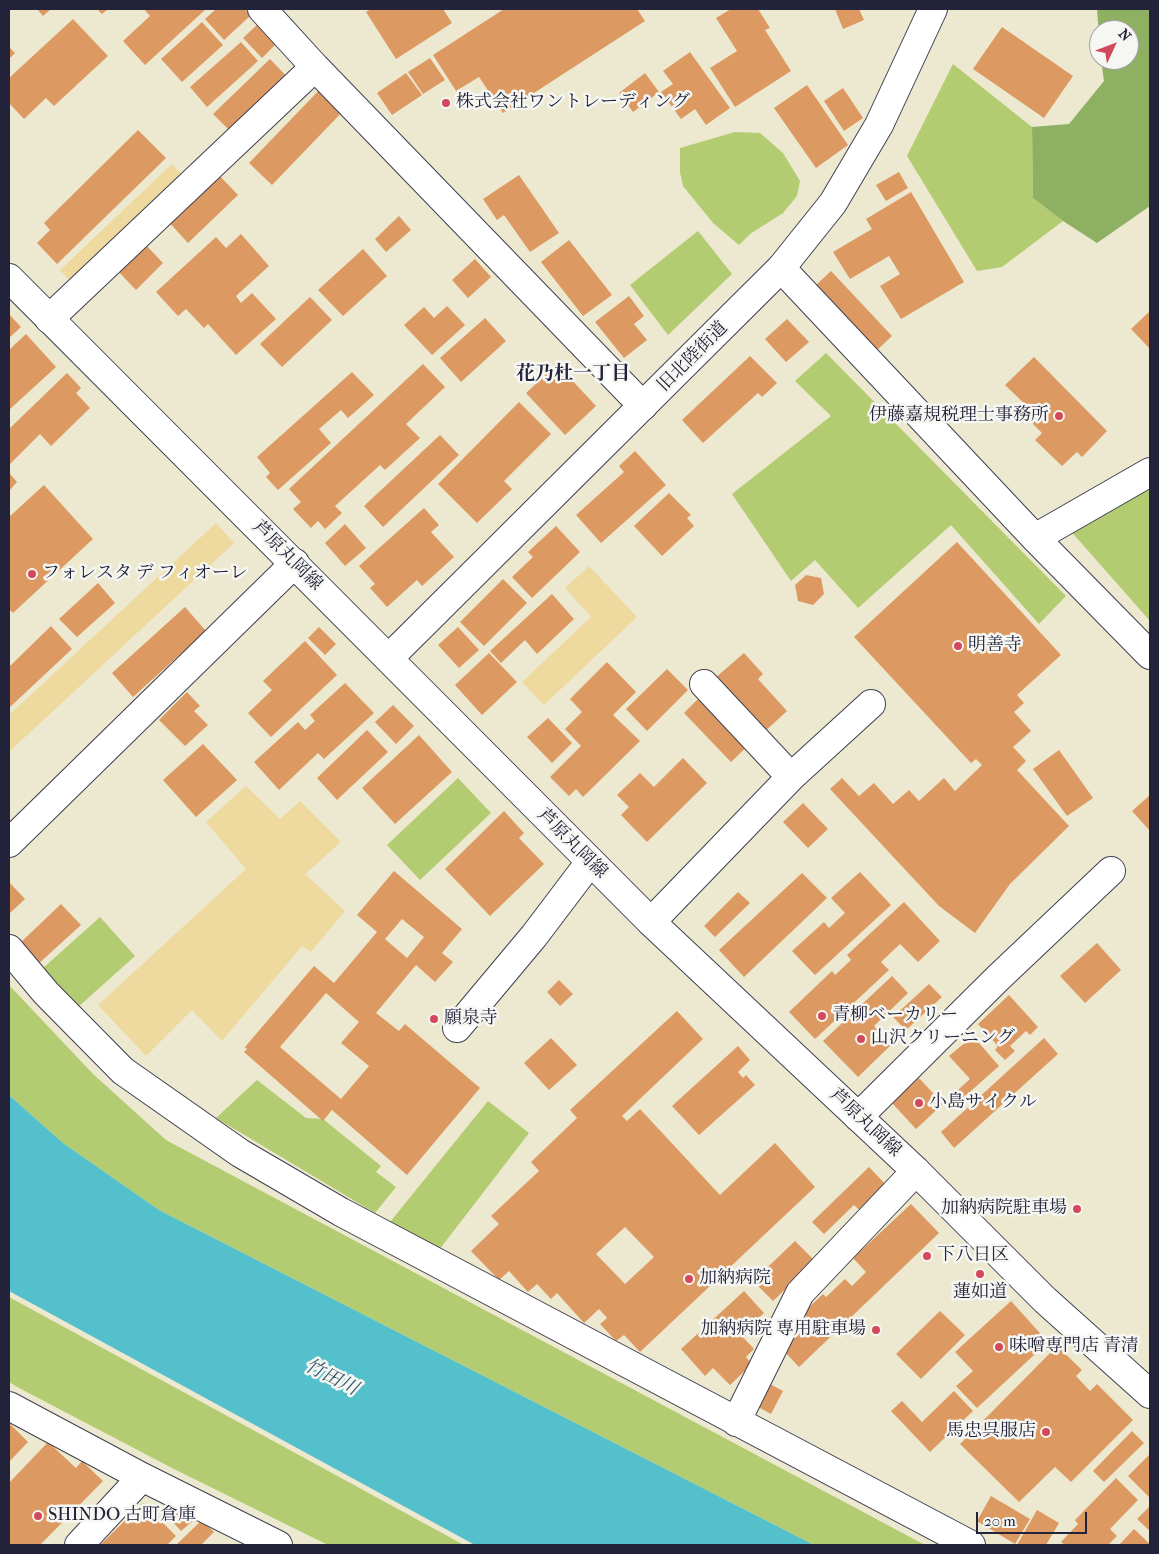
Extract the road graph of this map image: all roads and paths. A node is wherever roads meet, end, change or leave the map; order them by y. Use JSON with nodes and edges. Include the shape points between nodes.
{"nodes":[{"id":1,"x":262,"y":9,"type":"edge"},
{"id":2,"x":934,"y":9,"type":"edge"},
{"id":3,"x":315,"y":67,"type":"junction"},
{"id":4,"x":781,"y":268,"type":"junction"},
{"id":5,"x":9,"y":278,"type":"edge"},
{"id":6,"x":49,"y":319,"type":"junction"},
{"id":7,"x":643,"y":406,"type":"junction"},
{"id":8,"x":1150,"y":472,"type":"edge"},
{"id":9,"x":1035,"y":538,"type":"junction"},
{"id":10,"x":295,"y":563,"type":"junction"},
{"id":11,"x":1150,"y":655,"type":"edge"},
{"id":12,"x":389,"y":658,"type":"junction"},
{"id":13,"x":704,"y":684,"type":"dead end"},
{"id":14,"x":872,"y":704,"type":"dead end"},
{"id":15,"x":791,"y":777,"type":"junction"},
{"id":16,"x":9,"y":843,"type":"edge"},
{"id":17,"x":590,"y":862,"type":"junction"},
{"id":18,"x":1111,"y":871,"type":"dead end"},
{"id":19,"x":651,"y":922,"type":"junction"},
{"id":20,"x":9,"y":949,"type":"edge"},
{"id":21,"x":457,"y":1028,"type":"dead end"},
{"id":22,"x":858,"y":1117,"type":"junction"},
{"id":23,"x":916,"y":1171,"type":"junction"},
{"id":24,"x":1150,"y":1394,"type":"edge"},
{"id":25,"x":9,"y":1406,"type":"edge"},
{"id":26,"x":736,"y":1422,"type":"junction"},
{"id":27,"x":142,"y":1477,"type":"junction"},
{"id":28,"x":78,"y":1545,"type":"edge"},
{"id":29,"x":278,"y":1545,"type":"edge"},
{"id":30,"x":971,"y":1545,"type":"edge"}],
"edges":[{"from":1,"to":3,"type":"street"},
{"from":2,"to":4,"type":"street","name":"旧北陸街道","via":[[874,133],[833,203]]},
{"from":3,"to":6,"type":"street"},
{"from":3,"to":7,"type":"street"},
{"from":4,"to":7,"type":"street","name":"旧北陸街道"},
{"from":4,"to":9,"type":"street"},
{"from":5,"to":6,"type":"street","name":"芦原丸岡線"},
{"from":6,"to":10,"type":"street","name":"芦原丸岡線"},
{"from":7,"to":12,"type":"street","name":"旧北陸街道"},
{"from":8,"to":9,"type":"street"},
{"from":9,"to":11,"type":"street"},
{"from":10,"to":12,"type":"street","name":"芦原丸岡線"},
{"from":10,"to":16,"type":"street"},
{"from":12,"to":17,"type":"street","name":"芦原丸岡線"},
{"from":13,"to":15,"type":"street"},
{"from":14,"to":15,"type":"street"},
{"from":15,"to":19,"type":"street"},
{"from":17,"to":19,"type":"street","name":"芦原丸岡線"},
{"from":17,"to":21,"type":"street","via":[[534,936]]},
{"from":18,"to":22,"type":"street"},
{"from":19,"to":22,"type":"street","name":"芦原丸岡線"},
{"from":20,"to":26,"type":"street","via":[[46,993],[123,1071],[240,1153],[340,1212]]},
{"from":22,"to":23,"type":"street","name":"芦原丸岡線"},
{"from":23,"to":24,"type":"street","name":"芦原丸岡線","via":[[1045,1300]]},
{"from":23,"to":26,"type":"street","via":[[800,1293]]},
{"from":25,"to":27,"type":"street"},
{"from":26,"to":30,"type":"street"},
{"from":27,"to":28,"type":"street"},
{"from":27,"to":29,"type":"street"}]}
